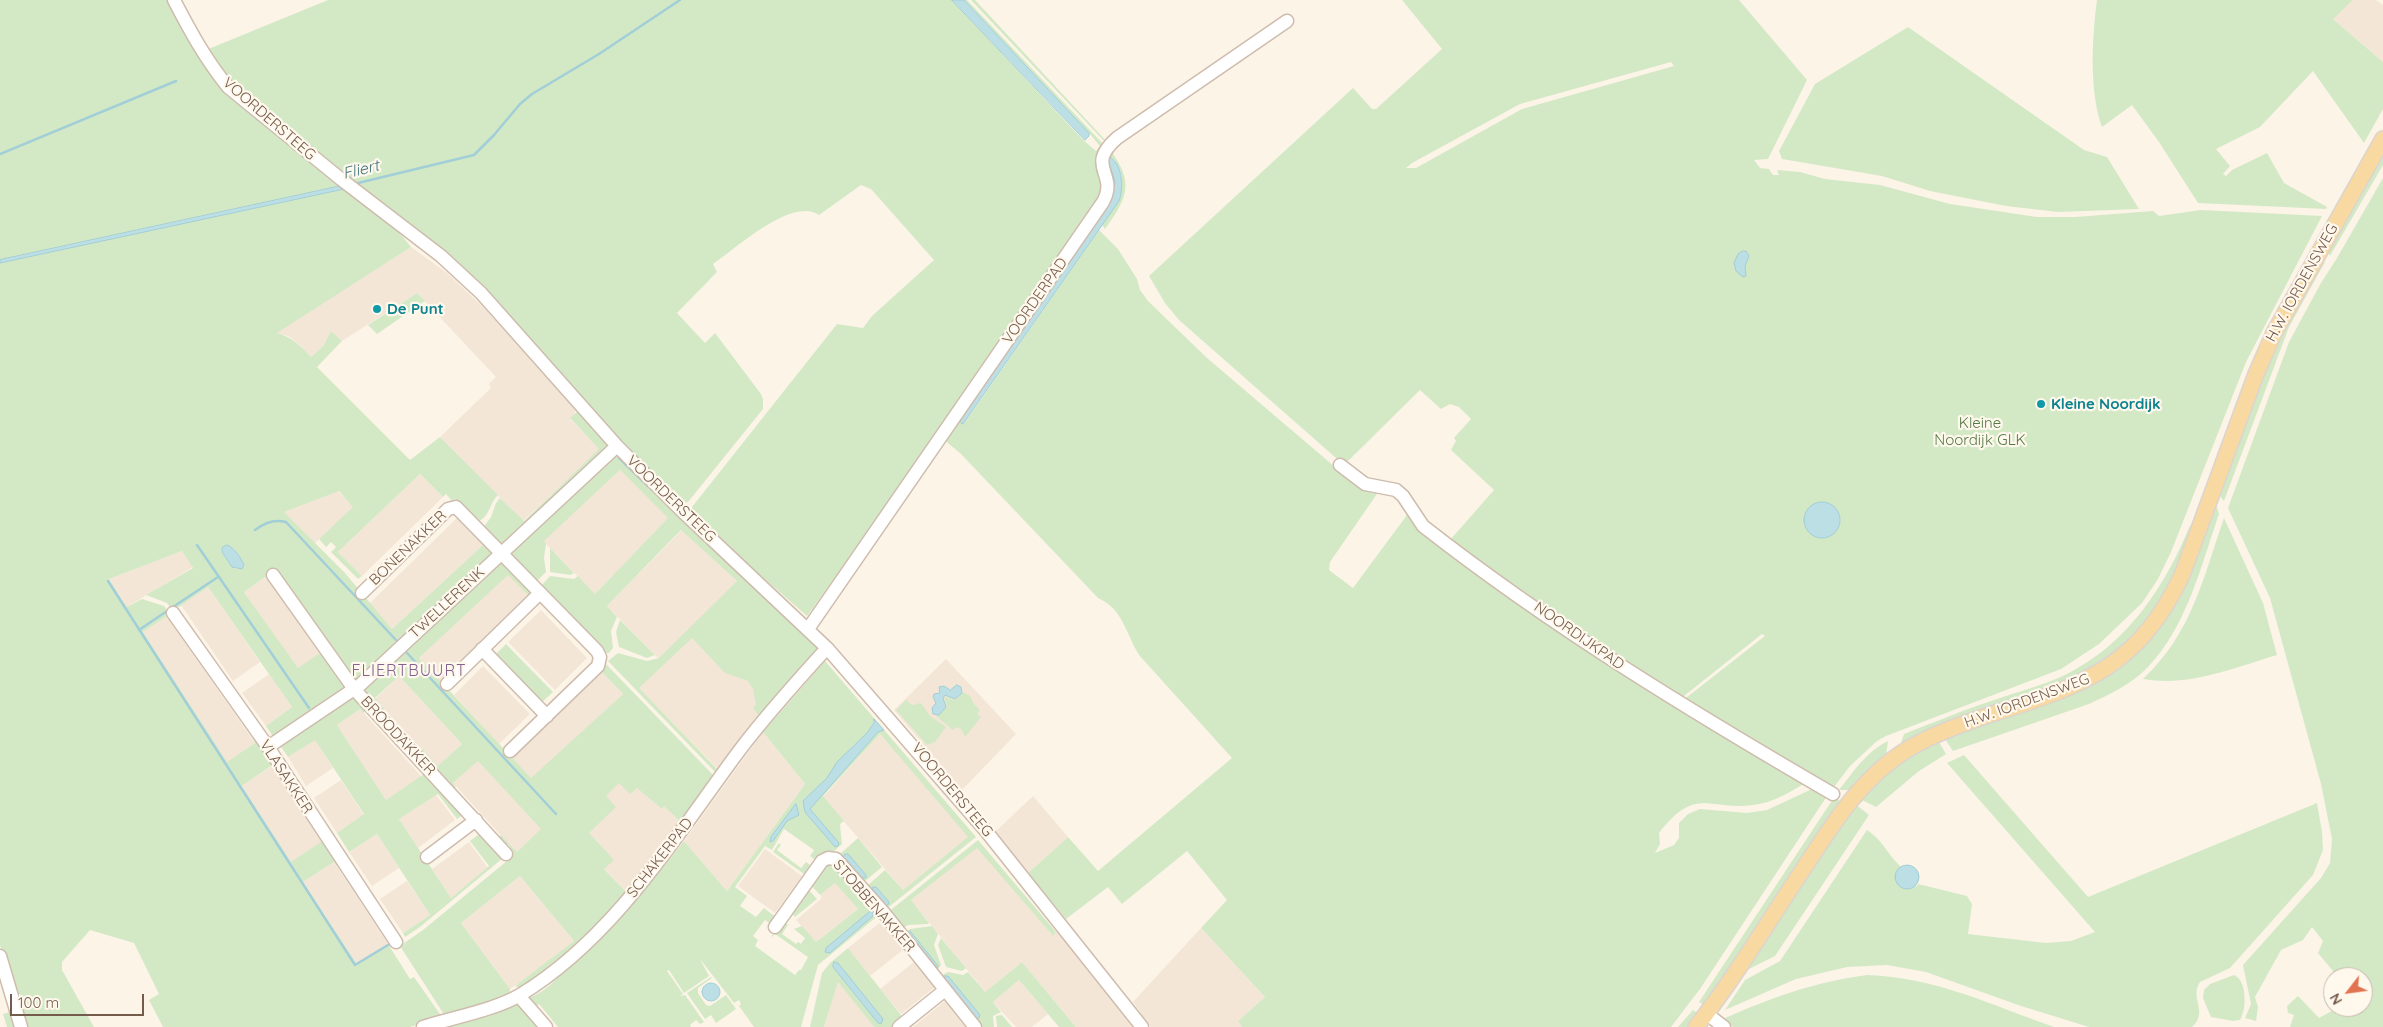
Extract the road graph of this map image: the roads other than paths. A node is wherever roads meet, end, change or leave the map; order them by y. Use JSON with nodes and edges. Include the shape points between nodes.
{"nodes":[{"id":1,"x":174,"y":0,"type":"edge"},
{"id":2,"x":1287,"y":21,"type":"dead end"},
{"id":3,"x":2383,"y":139,"type":"edge"},
{"id":4,"x":617,"y":446,"type":"junction"},
{"id":5,"x":1340,"y":465,"type":"dead end"},
{"id":6,"x":502,"y":552,"type":"junction"},
{"id":7,"x":273,"y":575,"type":"dead end"},
{"id":8,"x":362,"y":593,"type":"dead end"},
{"id":9,"x":540,"y":593,"type":"junction"},
{"id":10,"x":173,"y":613,"type":"dead end"},
{"id":11,"x":808,"y":629,"type":"junction"},
{"id":12,"x":828,"y":648,"type":"junction"},
{"id":13,"x":482,"y":649,"type":"junction"},
{"id":14,"x":447,"y":684,"type":"dead end"},
{"id":15,"x":354,"y":689,"type":"junction"},
{"id":16,"x":547,"y":716,"type":"junction"},
{"id":17,"x":268,"y":747,"type":"junction"},
{"id":18,"x":510,"y":751,"type":"dead end"},
{"id":19,"x":1834,"y":794,"type":"dead end"},
{"id":20,"x":476,"y":820,"type":"junction"},
{"id":21,"x":506,"y":854,"type":"dead end"},
{"id":22,"x":427,"y":857,"type":"dead end"},
{"id":23,"x":775,"y":927,"type":"dead end"},
{"id":24,"x":396,"y":942,"type":"dead end"},
{"id":25,"x":0,"y":956,"type":"edge"},
{"id":26,"x":3,"y":977,"type":"edge"},
{"id":27,"x":945,"y":990,"type":"junction"},
{"id":28,"x":519,"y":996,"type":"junction"},
{"id":29,"x":1706,"y":1014,"type":"junction"},
{"id":30,"x":21,"y":1027,"type":"edge"},
{"id":31,"x":423,"y":1027,"type":"edge"},
{"id":32,"x":546,"y":1027,"type":"edge"},
{"id":33,"x":899,"y":1027,"type":"edge"},
{"id":34,"x":974,"y":1027,"type":"edge"},
{"id":35,"x":1142,"y":1027,"type":"edge"},
{"id":36,"x":1696,"y":1027,"type":"edge"},
{"id":37,"x":1724,"y":1027,"type":"edge"}],
"edges":[{"from":1,"to":4,"type":"street","name":"VOORDERSTEEG","via":[[208,62],[228,86],[441,256],[481,293]]},
{"from":2,"to":11,"type":"street","name":"VOORDERPAD","via":[[1105,149],[1101,162],[1108,185],[1103,202]]},
{"from":3,"to":29,"type":"main road","name":"H.W. IORDENSWEG","via":[[2274,333],[2182,575],[2152,626],[2121,659],[2090,679],[1940,733],[1909,748],[1882,768],[1836,820]]},
{"from":4,"to":6,"type":"street","name":"TWELLERENK"},
{"from":4,"to":11,"type":"street","name":"VOORDERSTEEG"},
{"from":5,"to":19,"type":"street","name":"NOORDIJKPAD","via":[[1365,484],[1396,490],[1423,526],[1617,664]]},
{"from":6,"to":8,"type":"street","name":"BONENAKKER","via":[[460,509],[453,507]]},
{"from":6,"to":9,"type":"street","name":"BONENAKKER"},
{"from":6,"to":15,"type":"street","name":"TWELLERENK"},
{"from":7,"to":15,"type":"street","name":"BROODAKKER"},
{"from":9,"to":13,"type":"street"},
{"from":9,"to":16,"type":"street","name":"BONENAKKER","via":[[597,651],[600,659],[597,668]]},
{"from":10,"to":17,"type":"street","name":"VLASAKKER"},
{"from":11,"to":12,"type":"street","name":"VOORDERSTEEG"},
{"from":12,"to":28,"type":"street","name":"SCHAKERPAD","via":[[740,750],[647,878],[564,962]]},
{"from":12,"to":35,"type":"street","name":"VOORDERSTEEG","via":[[986,831]]},
{"from":13,"to":14,"type":"street"},
{"from":13,"to":16,"type":"street"},
{"from":15,"to":17,"type":"street","name":"TWELLERENK"},
{"from":15,"to":20,"type":"street","name":"BROODAKKER"},
{"from":16,"to":18,"type":"street","name":"BONENAKKER"},
{"from":17,"to":24,"type":"street","name":"VLASAKKER"},
{"from":20,"to":21,"type":"street","name":"BROODAKKER"},
{"from":20,"to":22,"type":"street"},
{"from":23,"to":27,"type":"street","name":"STOBBENAKKER","via":[[822,861],[835,858]]},
{"from":25,"to":26,"type":"street"},
{"from":26,"to":30,"type":"street"},
{"from":27,"to":33,"type":"street"},
{"from":27,"to":34,"type":"street","name":"STOBBENAKKER"},
{"from":28,"to":31,"type":"street","name":"SCHAKERPAD"},
{"from":28,"to":32,"type":"street"},
{"from":29,"to":36,"type":"main road","name":"H.W. IORDENSWEG"},
{"from":29,"to":37,"type":"street"}]}
